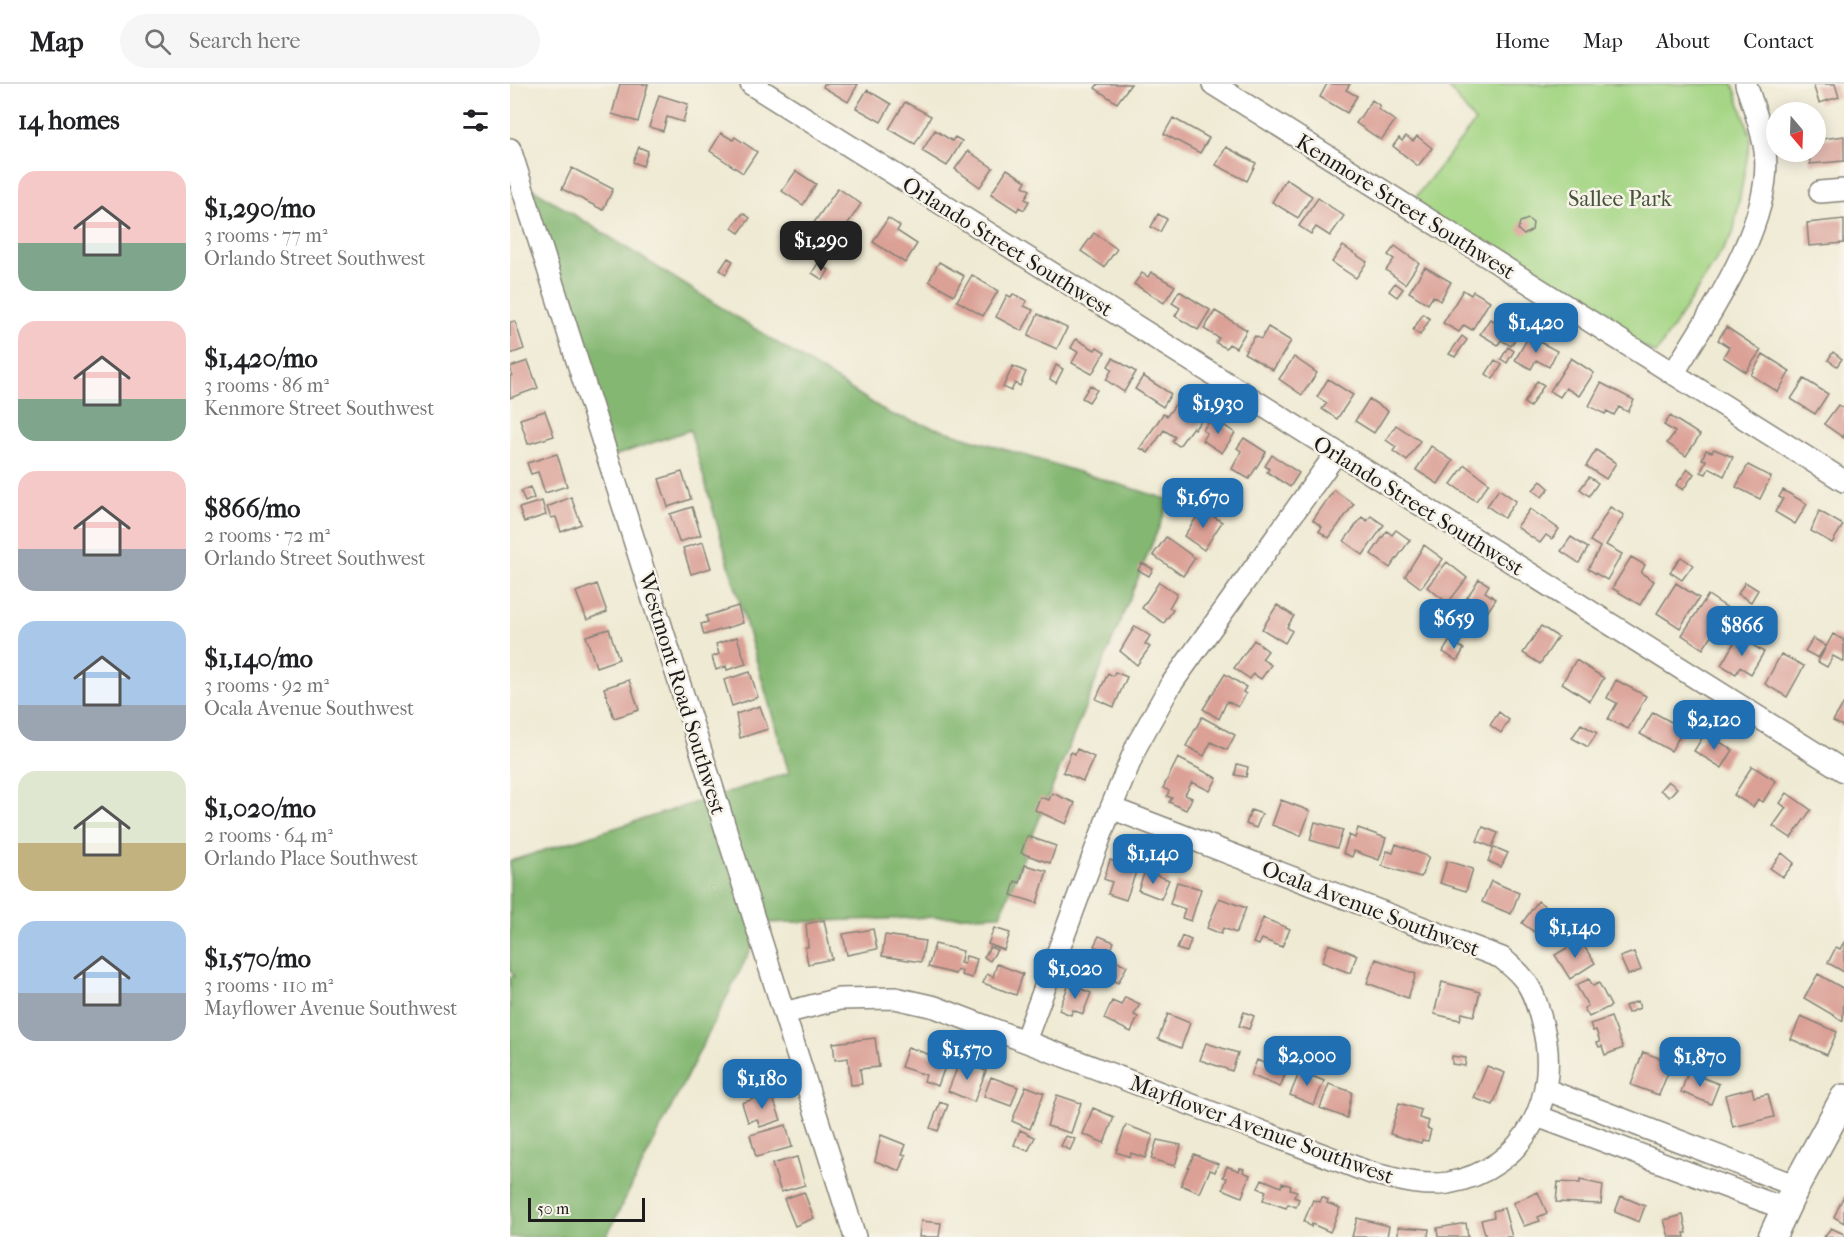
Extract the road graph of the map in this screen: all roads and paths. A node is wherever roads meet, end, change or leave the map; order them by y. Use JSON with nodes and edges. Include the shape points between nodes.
{"nodes":[{"id":1,"x":752,"y":84,"type":"edge"},
{"id":2,"x":1213,"y":84,"type":"edge"},
{"id":3,"x":1746,"y":84,"type":"edge"},
{"id":4,"x":510,"y":149,"type":"edge"},
{"id":5,"x":1844,"y":190,"type":"edge"},
{"id":6,"x":1820,"y":192,"type":"dead end"},
{"id":7,"x":1673,"y":374,"type":"junction"},
{"id":8,"x":1337,"y":452,"type":"junction"},
{"id":9,"x":1844,"y":482,"type":"edge"},
{"id":10,"x":1844,"y":771,"type":"edge"},
{"id":11,"x":1111,"y":808,"type":"junction"},
{"id":12,"x":784,"y":1013,"type":"junction"},
{"id":13,"x":1025,"y":1041,"type":"junction"},
{"id":14,"x":1547,"y":1090,"type":"junction"},
{"id":15,"x":1844,"y":1098,"type":"edge"},
{"id":16,"x":1537,"y":1116,"type":"junction"},
{"id":17,"x":1791,"y":1197,"type":"junction"},
{"id":18,"x":855,"y":1237,"type":"edge"},
{"id":19,"x":1772,"y":1237,"type":"edge"}],
"edges":[{"from":1,"to":8,"type":"street","name":"Orlando Street Southwest"},
{"from":2,"to":7,"type":"street","name":"Kenmore Street Southwest"},
{"from":3,"to":7,"type":"street","via":[[1765,152],[1764,191],[1749,236],[1712,310]]},
{"from":4,"to":12,"type":"street","name":"Westmont Road Southwest"},
{"from":5,"to":6,"type":"street"},
{"from":7,"to":9,"type":"street","name":"Kenmore Street Southwest"},
{"from":8,"to":10,"type":"street","name":"Orlando Street Southwest"},
{"from":8,"to":11,"type":"street","via":[[1170,686],[1137,745]]},
{"from":11,"to":13,"type":"street"},
{"from":11,"to":14,"type":"street","name":"Ocala Avenue Southwest","via":[[1502,958],[1523,977],[1536,1001],[1549,1048]]},
{"from":12,"to":13,"type":"street","name":"Mayflower Avenue Southwest","via":[[839,999],[895,998],[935,1007]]},
{"from":12,"to":18,"type":"street","name":"Westmont Road Southwest"},
{"from":13,"to":16,"type":"street","name":"Mayflower Avenue Southwest","via":[[1371,1173],[1410,1183],[1448,1183],[1484,1171],[1514,1148]]},
{"from":14,"to":16,"type":"street","name":"Ocala Avenue Southwest"},
{"from":14,"to":17,"type":"street"},
{"from":15,"to":17,"type":"main road"},
{"from":16,"to":17,"type":"street"},
{"from":17,"to":19,"type":"main road"}]}
